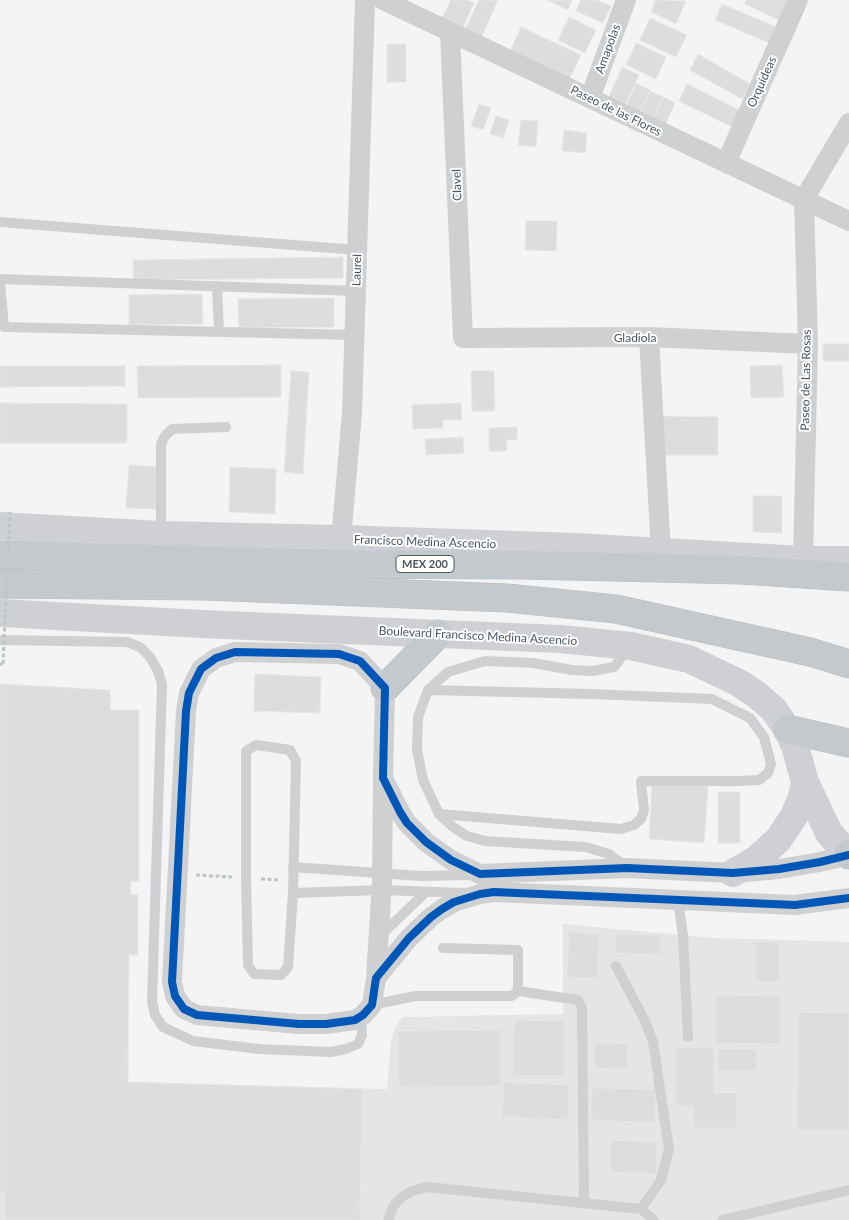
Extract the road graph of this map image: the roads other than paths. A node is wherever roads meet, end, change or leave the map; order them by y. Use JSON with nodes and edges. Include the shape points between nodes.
{"nodes":[{"id":1,"x":365,"y":0,"type":"edge"},
{"id":2,"x":383,"y":0,"type":"edge"},
{"id":3,"x":626,"y":0,"type":"edge"},
{"id":4,"x":798,"y":0,"type":"edge"},
{"id":5,"x":419,"y":8,"type":"edge"},
{"id":6,"x":450,"y":32,"type":"junction"},
{"id":7,"x":590,"y":98,"type":"junction"},
{"id":8,"x":849,"y":123,"type":"edge"},
{"id":9,"x":726,"y":163,"type":"junction"},
{"id":10,"x":804,"y":199,"type":"junction"},
{"id":11,"x":849,"y":221,"type":"edge"},
{"id":12,"x":0,"y":222,"type":"edge"},
{"id":13,"x":357,"y":250,"type":"junction"},
{"id":14,"x":0,"y":280,"type":"edge"},
{"id":15,"x":217,"y":286,"type":"junction"},
{"id":16,"x":356,"y":291,"type":"junction"},
{"id":17,"x":219,"y":332,"type":"junction"},
{"id":18,"x":355,"y":336,"type":"junction"},
{"id":19,"x":649,"y":337,"type":"junction"},
{"id":20,"x":463,"y":338,"type":"joint"},
{"id":21,"x":808,"y":344,"type":"junction"},
{"id":22,"x":226,"y":427,"type":"dead end"},
{"id":23,"x":5,"y":519,"type":"edge"},
{"id":24,"x":161,"y":535,"type":"junction"},
{"id":25,"x":342,"y":539,"type":"junction"},
{"id":26,"x":661,"y":552,"type":"junction"},
{"id":27,"x":0,"y":555,"type":"edge"},
{"id":28,"x":803,"y":560,"type":"junction"},
{"id":29,"x":849,"y":560,"type":"edge"},
{"id":30,"x":741,"y":570,"type":"junction"},
{"id":31,"x":849,"y":578,"type":"edge"},
{"id":32,"x":0,"y":584,"type":"edge"},
{"id":33,"x":849,"y":591,"type":"edge"},
{"id":34,"x":0,"y":613,"type":"edge"},
{"id":35,"x":438,"y":634,"type":"junction"},
{"id":36,"x":0,"y":640,"type":"edge"},
{"id":37,"x":631,"y":646,"type":"junction"},
{"id":38,"x":849,"y":664,"type":"edge"},
{"id":39,"x":385,"y":688,"type":"junction"},
{"id":40,"x":428,"y":690,"type":"junction"},
{"id":41,"x":787,"y":729,"type":"junction"},
{"id":42,"x":849,"y":743,"type":"edge"},
{"id":43,"x":383,"y":778,"type":"junction"},
{"id":44,"x":806,"y":782,"type":"junction"},
{"id":45,"x":439,"y":814,"type":"junction"},
{"id":46,"x":849,"y":855,"type":"edge"},
{"id":47,"x":293,"y":867,"type":"junction"},
{"id":48,"x":627,"y":868,"type":"junction"},
{"id":49,"x":733,"y":873,"type":"junction"},
{"id":50,"x":382,"y":882,"type":"junction"},
{"id":51,"x":480,"y":884,"type":"junction"},
{"id":52,"x":426,"y":892,"type":"junction"},
{"id":53,"x":293,"y":893,"type":"junction"},
{"id":54,"x":849,"y":898,"type":"edge"},
{"id":55,"x":678,"y":900,"type":"junction"},
{"id":56,"x":378,"y":937,"type":"junction"},
{"id":57,"x":443,"y":948,"type":"dead end"},
{"id":58,"x":616,"y":966,"type":"dead end"},
{"id":59,"x":376,"y":978,"type":"junction"},
{"id":60,"x":518,"y":991,"type":"junction"},
{"id":61,"x":366,"y":1011,"type":"junction"},
{"id":62,"x":688,"y":1037,"type":"dead end"},
{"id":63,"x":849,"y":1190,"type":"edge"},
{"id":64,"x":584,"y":1203,"type":"junction"},
{"id":65,"x":640,"y":1209,"type":"junction"},
{"id":66,"x":388,"y":1220,"type":"edge"},
{"id":67,"x":654,"y":1220,"type":"edge"},
{"id":68,"x":722,"y":1220,"type":"edge"}],
"edges":[{"from":1,"to":13,"type":"street","name":"Laurel"},
{"from":2,"to":5,"type":"street","name":"Paseo de las Flores"},
{"from":3,"to":7,"type":"street","name":"Amapolas"},
{"from":4,"to":9,"type":"street","name":"Orquídeas"},
{"from":5,"to":6,"type":"street","name":"Paseo de las Flores"},
{"from":6,"to":7,"type":"street","name":"Paseo de las Flores"},
{"from":6,"to":20,"type":"street","name":"Clavel"},
{"from":7,"to":9,"type":"street","name":"Paseo de las Flores"},
{"from":8,"to":10,"type":"street"},
{"from":9,"to":10,"type":"street","name":"Paseo de las Flores"},
{"from":10,"to":11,"type":"street","name":"Paseo de las Flores"},
{"from":10,"to":21,"type":"street","name":"Paseo de Las Rosas"},
{"from":12,"to":13,"type":"lane"},
{"from":13,"to":16,"type":"street","name":"Laurel"},
{"from":14,"to":15,"type":"lane"},
{"from":14,"to":17,"type":"lane","via":[[4,328]]},
{"from":15,"to":16,"type":"lane"},
{"from":15,"to":17,"type":"lane"},
{"from":16,"to":18,"type":"street","name":"Laurel"},
{"from":17,"to":18,"type":"lane"},
{"from":18,"to":25,"type":"street","name":"Laurel"},
{"from":19,"to":20,"type":"street","name":"Gladiola"},
{"from":19,"to":21,"type":"street","name":"Gladiola"},
{"from":19,"to":26,"type":"street"},
{"from":21,"to":28,"type":"street","name":"Paseo de Las Rosas"},
{"from":22,"to":24,"type":"lane","via":[[172,429],[164,436],[161,444]]},
{"from":23,"to":24,"type":"main road","name":"Francisco Medina Ascencio"},
{"from":24,"to":25,"type":"main road","name":"Francisco Medina Ascencio"},
{"from":25,"to":26,"type":"main road","name":"Francisco Medina Ascencio"},
{"from":26,"to":28,"type":"main road","name":"Francisco Medina Ascencio"},
{"from":27,"to":30,"type":"highway","name":"Francisco Medina Ascencio","number":"MEX 200"},
{"from":28,"to":29,"type":"main road","name":"Francisco Medina Ascencio"},
{"from":30,"to":31,"type":"highway","name":"Francisco Medina Ascencio","number":"MEX 200"},
{"from":30,"to":33,"type":"highway"},
{"from":32,"to":38,"type":"highway","via":[[205,586],[507,598],[616,609],[810,652]]},
{"from":34,"to":35,"type":"main road","name":"Boulevard Francisco Medina Ascencio"},
{"from":35,"to":37,"type":"main road","name":"Boulevard Francisco Medina Ascencio","via":[[560,639]]},
{"from":35,"to":39,"type":"highway"},
{"from":36,"to":61,"type":"lane","via":[[127,642],[140,647],[158,671],[162,684],[152,1001],[155,1015],[163,1027],[193,1041],[259,1049],[331,1052],[358,1044]]},
{"from":37,"to":40,"type":"lane","via":[[614,667],[592,671],[485,661],[448,672]]},
{"from":37,"to":41,"type":"main road","name":"Boulevard Francisco Medina Ascencio","via":[[689,658],[739,683],[774,710]]},
{"from":39,"to":43,"type":"street"},
{"from":39,"to":61,"type":"street","via":[[360,661],[339,654],[235,652],[216,658],[200,669],[192,684],[186,711],[172,982],[175,996],[184,1008],[197,1016],[326,1024],[355,1020]]},
{"from":40,"to":45,"type":"lane","via":[[418,717],[417,750],[422,780]]},
{"from":40,"to":45,"type":"lane","via":[[712,699],[750,718],[764,737],[770,764],[768,773],[759,780],[641,781],[644,810],[641,819],[634,826],[621,830]]},
{"from":41,"to":42,"type":"highway"},
{"from":41,"to":44,"type":"main road","name":"Boulevard Francisco Medina Ascencio"},
{"from":43,"to":50,"type":"street"},
{"from":43,"to":51,"type":"street","via":[[417,834]]},
{"from":44,"to":46,"type":"main road","name":"Boulevard Francisco Medina Ascencio","via":[[829,833]]},
{"from":44,"to":49,"type":"main road","via":[[794,816],[778,840],[757,859]]},
{"from":45,"to":48,"type":"lane","via":[[467,836],[484,841],[585,847],[609,854]]},
{"from":46,"to":49,"type":"street","via":[[779,870]]},
{"from":47,"to":50,"type":"lane"},
{"from":47,"to":53,"type":"lane"},
{"from":47,"to":53,"type":"lane","via":[[296,762],[290,750],[256,745],[246,751],[248,965],[254,974],[281,975],[288,967]]},
{"from":48,"to":49,"type":"street"},
{"from":48,"to":51,"type":"street"},
{"from":50,"to":51,"type":"lane","via":[[421,876]]},
{"from":50,"to":52,"type":"lane"},
{"from":50,"to":53,"type":"lane"},
{"from":50,"to":56,"type":"street"},
{"from":51,"to":52,"type":"lane"},
{"from":51,"to":55,"type":"street","via":[[494,892]]},
{"from":51,"to":59,"type":"street","via":[[430,917],[399,948]]},
{"from":52,"to":56,"type":"lane"},
{"from":54,"to":55,"type":"street","via":[[795,905]]},
{"from":55,"to":62,"type":"lane"},
{"from":56,"to":59,"type":"street"},
{"from":57,"to":60,"type":"lane","via":[[518,950]]},
{"from":58,"to":65,"type":"lane","via":[[653,1042],[669,1149],[661,1180]]},
{"from":59,"to":61,"type":"street"},
{"from":60,"to":61,"type":"lane","via":[[512,996],[414,996]]},
{"from":60,"to":64,"type":"lane","via":[[563,996],[578,1000],[582,1008]]},
{"from":63,"to":68,"type":"lane"},
{"from":64,"to":65,"type":"lane"},
{"from":64,"to":66,"type":"lane","via":[[427,1187],[403,1196],[394,1205]]},
{"from":65,"to":67,"type":"lane"}]}
